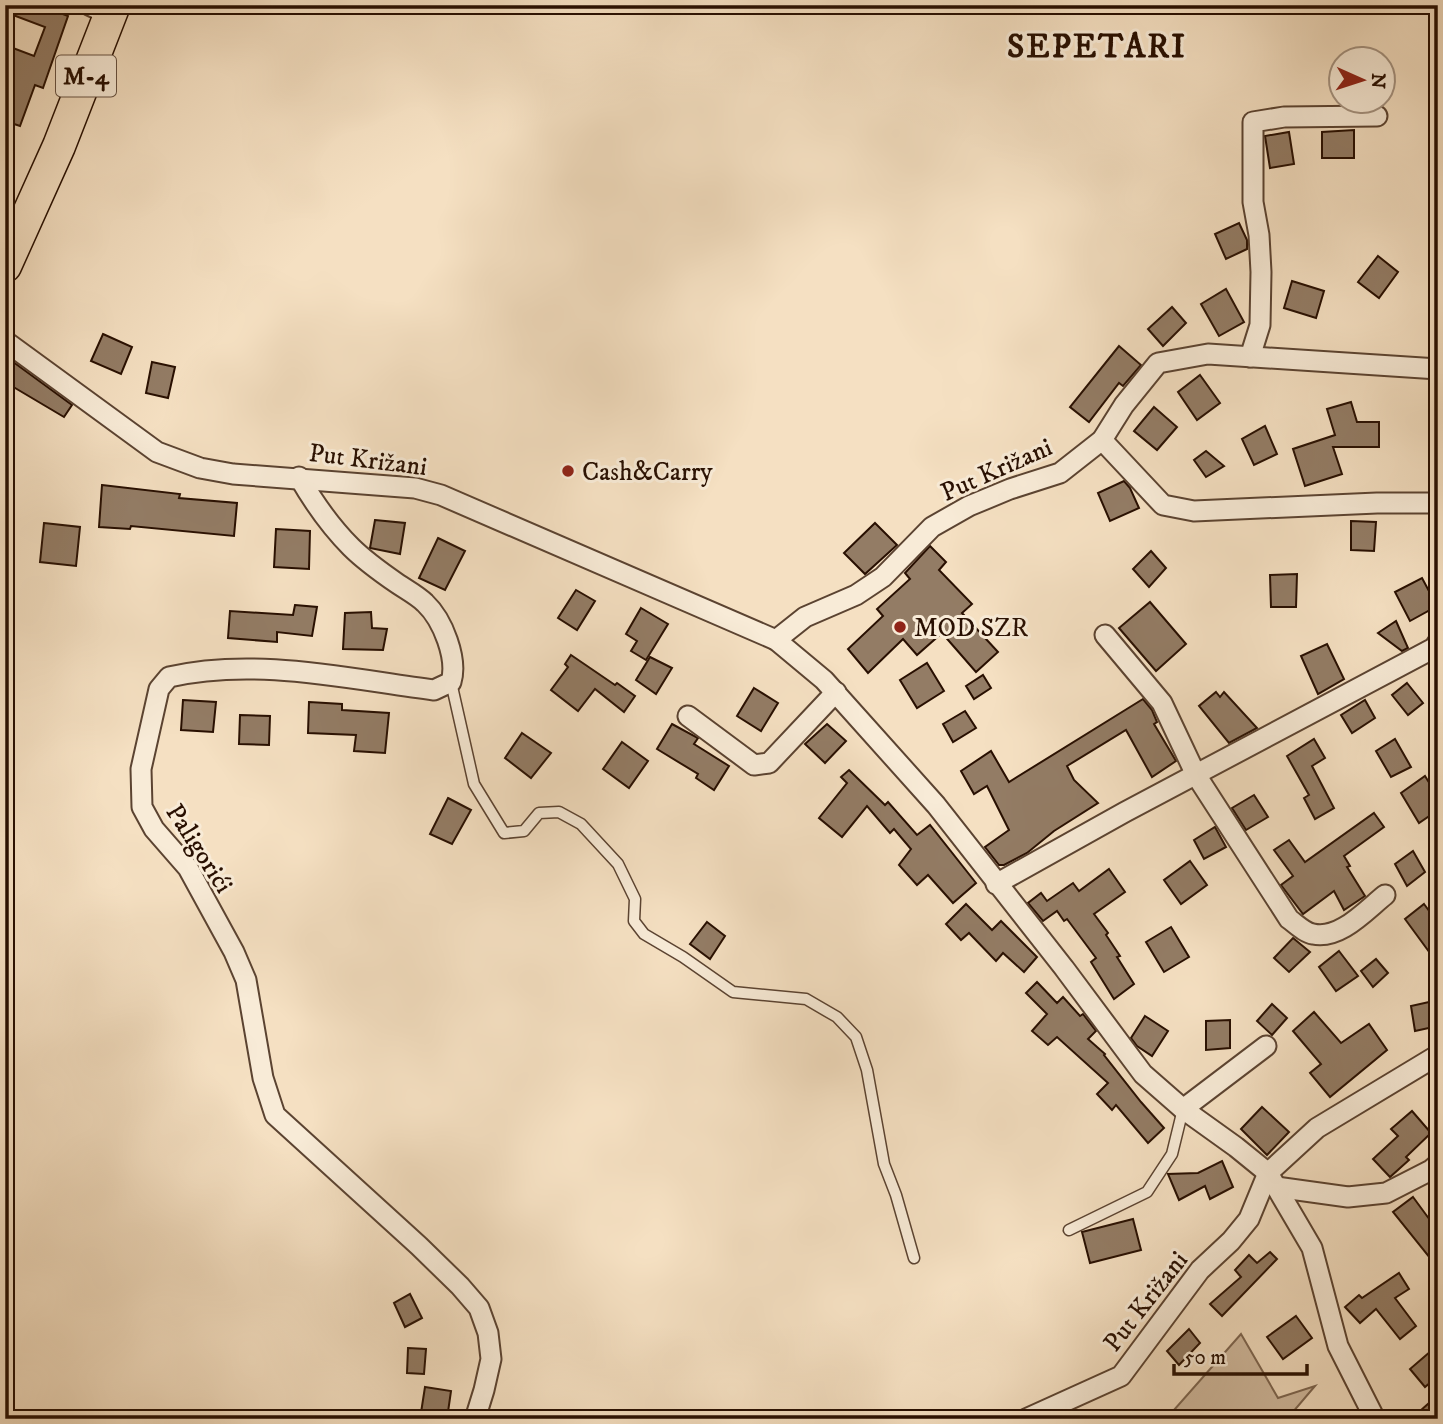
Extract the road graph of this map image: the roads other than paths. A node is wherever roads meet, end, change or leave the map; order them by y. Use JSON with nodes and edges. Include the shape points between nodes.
{"nodes":[{"id":1,"x":104,"y":8,"type":"edge"},
{"id":2,"x":1377,"y":116,"type":"dead end"},
{"id":3,"x":7,"y":258,"type":"edge"},
{"id":4,"x":5,"y":341,"type":"edge"},
{"id":5,"x":1250,"y":357,"type":"junction"},
{"id":6,"x":1438,"y":369,"type":"edge"},
{"id":7,"x":1102,"y":440,"type":"junction"},
{"id":8,"x":299,"y":477,"type":"junction"},
{"id":9,"x":1438,"y":503,"type":"edge"},
{"id":10,"x":1105,"y":635,"type":"dead end"},
{"id":11,"x":776,"y":640,"type":"junction"},
{"id":12,"x":1438,"y":642,"type":"edge"},
{"id":13,"x":450,"y":682,"type":"junction"},
{"id":14,"x":836,"y":692,"type":"junction"},
{"id":15,"x":688,"y":716,"type":"dead end"},
{"id":16,"x":1196,"y":775,"type":"junction"},
{"id":17,"x":996,"y":884,"type":"junction"},
{"id":18,"x":1385,"y":895,"type":"dead end"},
{"id":19,"x":1266,"y":1046,"type":"dead end"},
{"id":20,"x":1438,"y":1055,"type":"edge"},
{"id":21,"x":1183,"y":1109,"type":"junction"},
{"id":22,"x":1438,"y":1164,"type":"edge"},
{"id":23,"x":1272,"y":1180,"type":"junction"},
{"id":24,"x":1069,"y":1230,"type":"dead end"},
{"id":25,"x":914,"y":1258,"type":"dead end"},
{"id":26,"x":475,"y":1419,"type":"edge"},
{"id":27,"x":1026,"y":1419,"type":"edge"},
{"id":28,"x":1375,"y":1419,"type":"edge"}],
"edges":[{"from":1,"to":3,"type":"main road","number":"M-4","via":[[59,146]]},
{"from":2,"to":5,"type":"street","via":[[1253,121],[1253,202],[1261,272],[1260,325]]},
{"from":4,"to":8,"type":"street","name":"Put Križani","via":[[157,452],[233,474]]},
{"from":5,"to":6,"type":"street","name":"Put Križani"},
{"from":5,"to":7,"type":"street","name":"Put Križani","via":[[1208,354],[1158,363]]},
{"from":7,"to":9,"type":"street","via":[[1163,505],[1194,511]]},
{"from":7,"to":11,"type":"street","name":"Put Križani","via":[[1060,472],[969,506],[932,527],[883,577],[856,595],[805,617]]},
{"from":8,"to":11,"type":"street","name":"Put Križani","via":[[415,488],[441,495]]},
{"from":8,"to":13,"type":"street","via":[[318,510],[351,547],[426,603],[452,653]]},
{"from":10,"to":16,"type":"street","via":[[1162,703]]},
{"from":11,"to":14,"type":"street","name":"Put Križani"},
{"from":12,"to":16,"type":"street"},
{"from":13,"to":25,"type":"lane","via":[[474,784],[504,833],[524,831],[539,813],[559,812],[581,824],[618,864],[635,899],[634,921],[644,934],[733,992],[806,999],[837,1017],[856,1037],[867,1070],[884,1164]]},
{"from":13,"to":26,"type":"street","name":"Paligorići","via":[[434,690],[232,669],[169,677],[159,689],[141,769],[142,807],[153,829],[188,868],[234,951],[246,979],[263,1078],[275,1115],[419,1246],[479,1308],[491,1359]]},
{"from":14,"to":15,"type":"street","via":[[769,763],[754,765]]},
{"from":14,"to":17,"type":"street","name":"Put Križani","via":[[936,805]]},
{"from":16,"to":17,"type":"street"},
{"from":16,"to":18,"type":"street","via":[[1289,919],[1311,934],[1342,929]]},
{"from":17,"to":21,"type":"street","name":"Put Križani","via":[[1143,1074]]},
{"from":19,"to":21,"type":"street"},
{"from":20,"to":23,"type":"street","name":"Put Križani","via":[[1317,1128]]},
{"from":21,"to":23,"type":"street","name":"Put Križani"},
{"from":21,"to":24,"type":"lane","via":[[1172,1154],[1147,1192]]},
{"from":22,"to":23,"type":"street","via":[[1387,1193],[1349,1197]]},
{"from":23,"to":27,"type":"street","name":"Put Križani","via":[[1249,1219],[1200,1270],[1121,1376]]},
{"from":23,"to":28,"type":"street","name":"Put Križani","via":[[1312,1248],[1338,1346]]}]}
